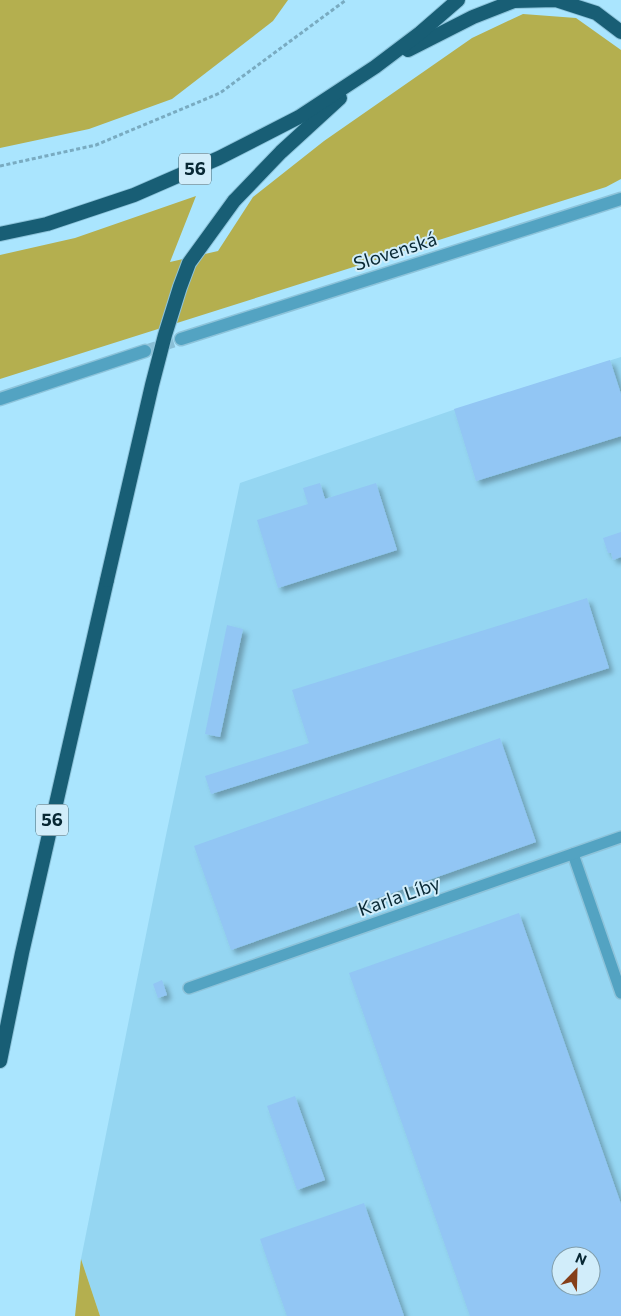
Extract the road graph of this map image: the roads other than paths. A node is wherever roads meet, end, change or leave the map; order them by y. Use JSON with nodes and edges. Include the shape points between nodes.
{"nodes":[{"id":1,"x":458,"y":0,"type":"edge"},
{"id":2,"x":621,"y":32,"type":"edge"},
{"id":3,"x":375,"y":67,"type":"junction"},
{"id":4,"x":621,"y":199,"type":"edge"},
{"id":5,"x":0,"y":234,"type":"edge"},
{"id":6,"x":181,"y":339,"type":"tunnel mouth"},
{"id":7,"x":145,"y":351,"type":"tunnel mouth"},
{"id":8,"x":0,"y":399,"type":"edge"},
{"id":9,"x":621,"y":837,"type":"edge"},
{"id":10,"x":573,"y":854,"type":"junction"},
{"id":11,"x":189,"y":988,"type":"dead end"},
{"id":12,"x":621,"y":993,"type":"edge"},
{"id":13,"x":0,"y":1061,"type":"edge"}],
"edges":[{"from":1,"to":3,"type":"highway"},
{"from":2,"to":3,"type":"highway","via":[[596,13],[556,0],[514,1],[473,16]]},
{"from":3,"to":5,"type":"highway","number":"56","via":[[299,117],[219,158],[134,195],[47,224]]},
{"from":3,"to":13,"type":"highway","number":"56","bridge":true,"via":[[281,152],[234,201],[189,263],[152,385]]},
{"from":4,"to":6,"type":"street","name":"Slovenská"},
{"from":7,"to":8,"type":"street"},
{"from":9,"to":10,"type":"lane","name":"Karla Líby"},
{"from":10,"to":11,"type":"lane","name":"Karla Líby"},
{"from":10,"to":12,"type":"lane"}]}
